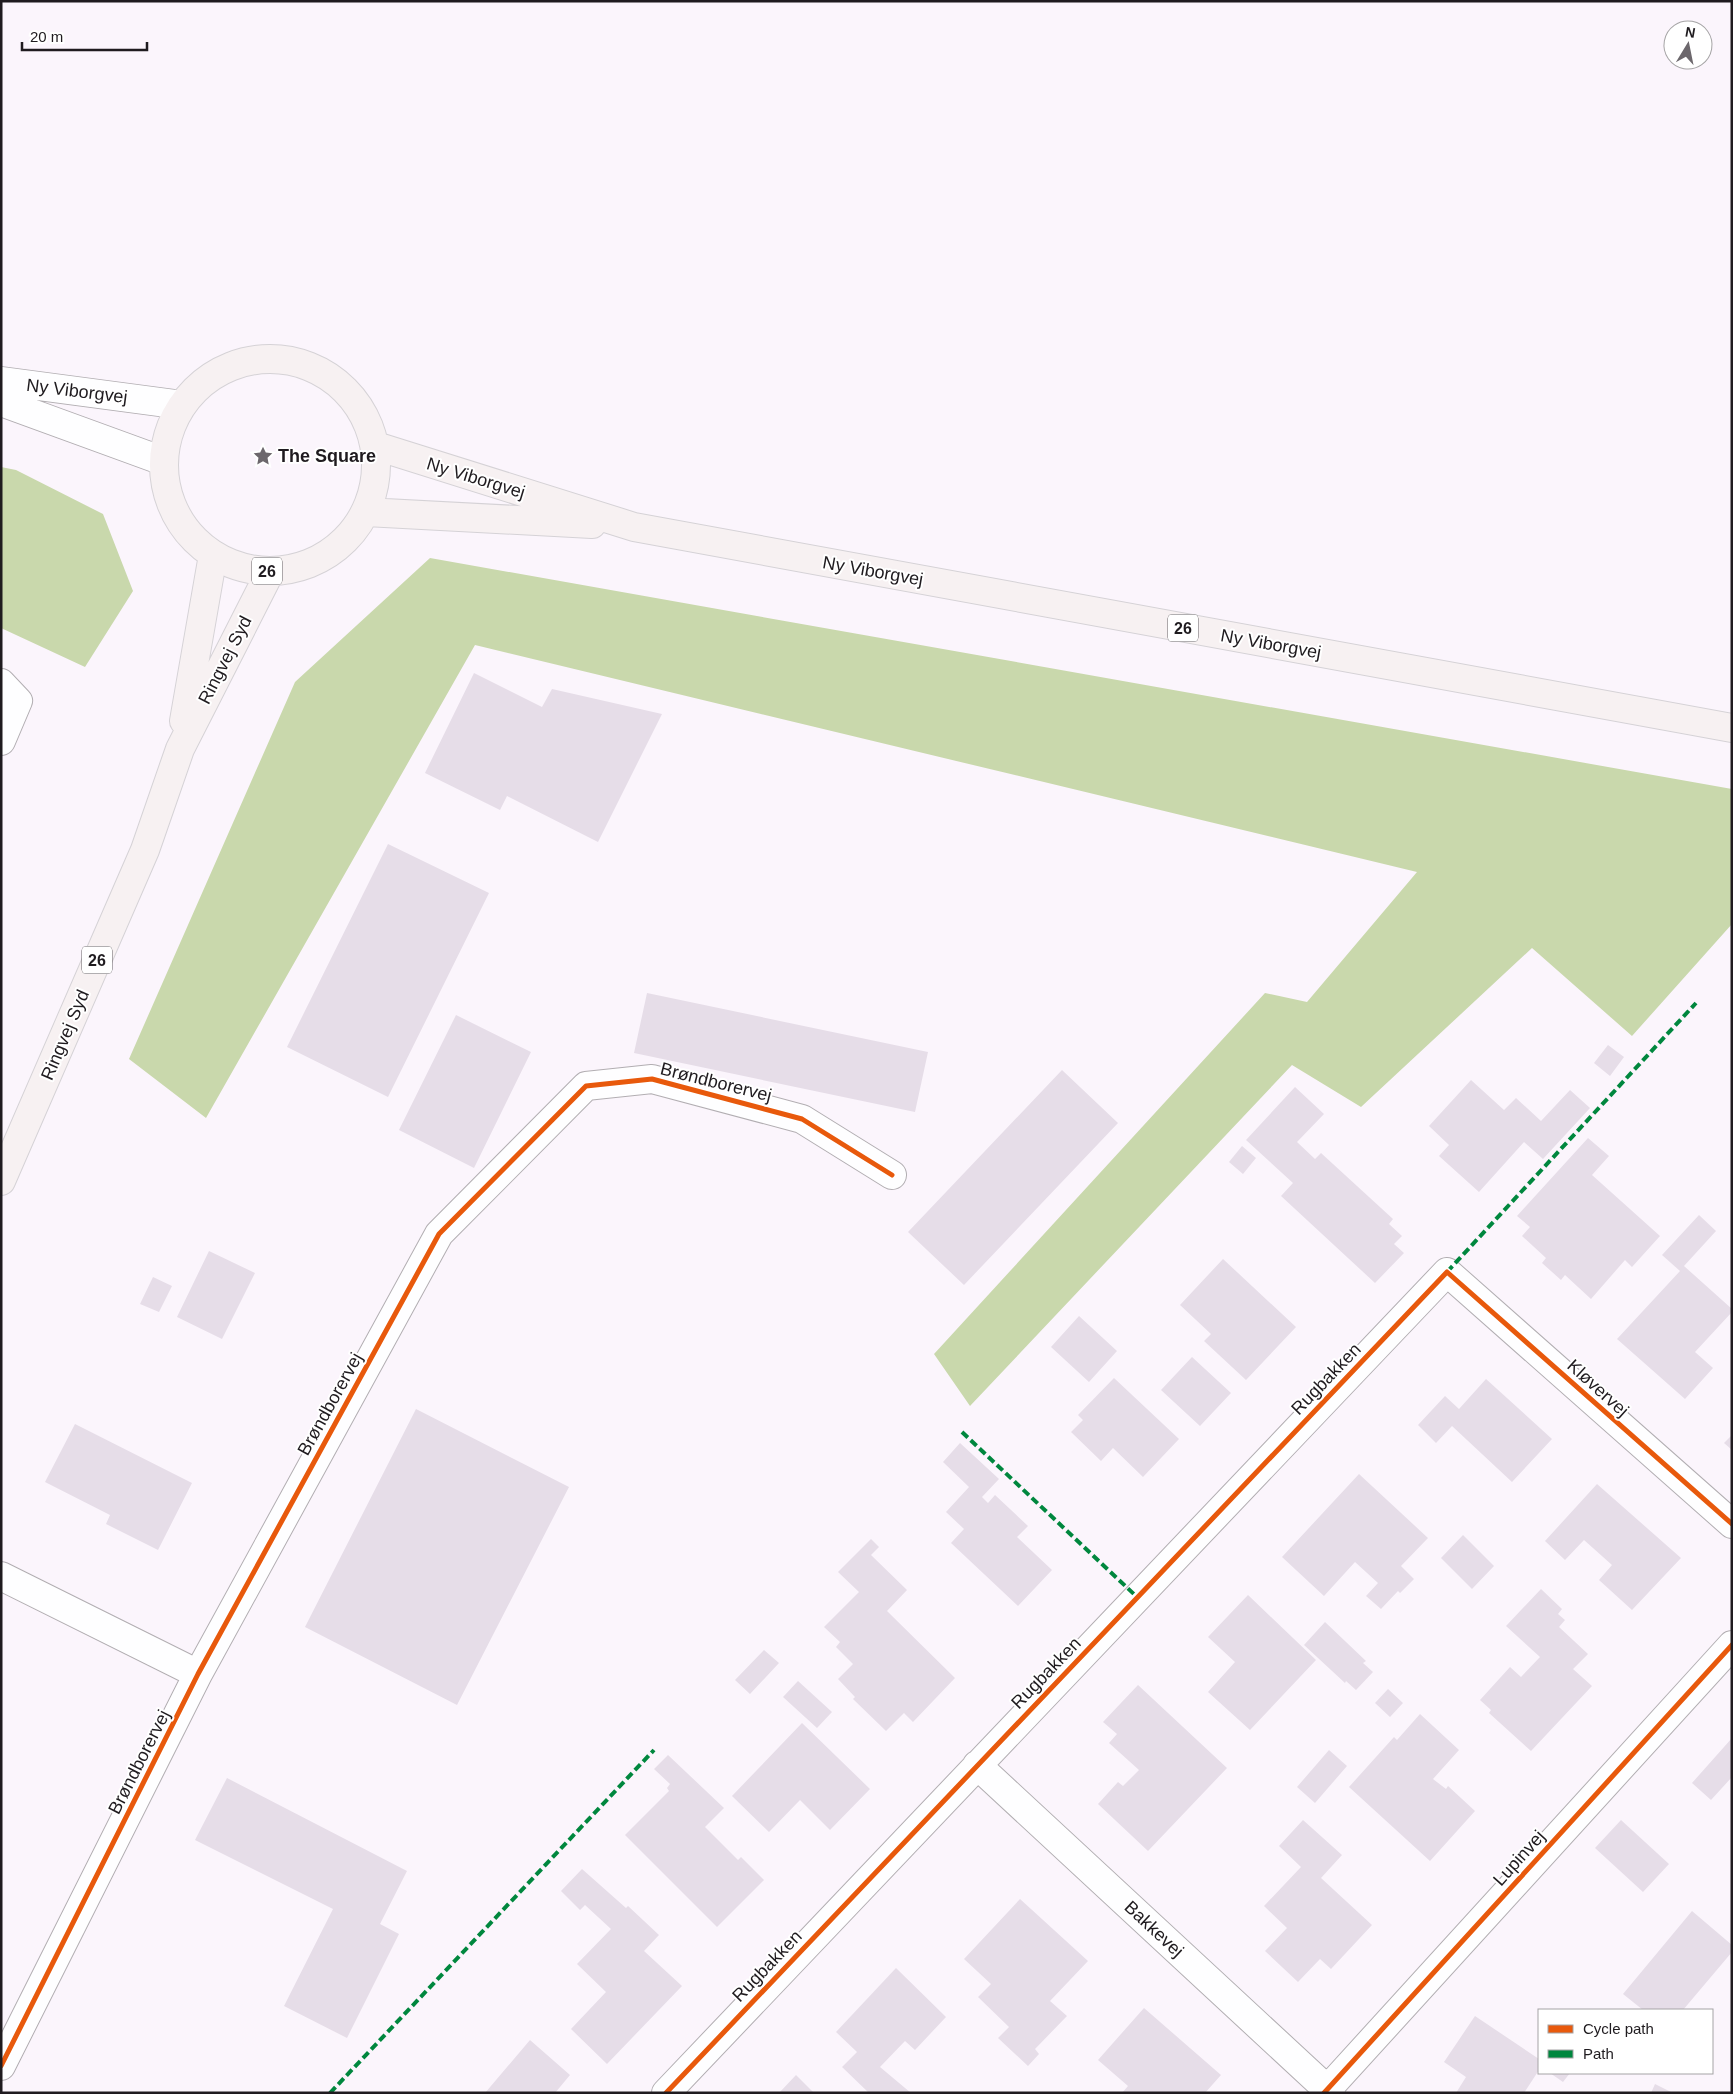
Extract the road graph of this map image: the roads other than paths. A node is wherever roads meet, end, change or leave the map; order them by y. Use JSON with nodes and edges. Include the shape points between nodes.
{"nodes":[{"id":1,"x":1,"y":382,"type":"edge"},
{"id":2,"x":1,"y":402,"type":"edge"},
{"id":3,"x":182,"y":405,"type":"junction"},
{"id":4,"x":376,"y":446,"type":"junction"},
{"id":5,"x":163,"y":461,"type":"junction"},
{"id":6,"x":366,"y":512,"type":"junction"},
{"id":7,"x":634,"y":527,"type":"junction"},
{"id":8,"x":213,"y":555,"type":"junction"},
{"id":9,"x":270,"y":572,"type":"junction"},
{"id":10,"x":1,"y":683,"type":"edge"},
{"id":11,"x":1732,"y":728,"type":"edge"},
{"id":12,"x":1,"y":741,"type":"edge"},
{"id":13,"x":180,"y":749,"type":"junction"},
{"id":14,"x":892,"y":1176,"type":"dead end"},
{"id":15,"x":1,"y":1181,"type":"edge"},
{"id":16,"x":1447,"y":1272,"type":"joint"},
{"id":17,"x":1732,"y":1524,"type":"edge"},
{"id":18,"x":1,"y":1576,"type":"edge"},
{"id":19,"x":1732,"y":1644,"type":"edge"},
{"id":20,"x":198,"y":1674,"type":"junction"},
{"id":21,"x":978,"y":1765,"type":"junction"},
{"id":22,"x":1,"y":2066,"type":"edge"},
{"id":23,"x":1327,"y":2092,"type":"edge"},
{"id":24,"x":666,"y":2093,"type":"edge"}],
"edges":[{"from":1,"to":3,"type":"street","name":"Ny Viborgvej"},
{"from":2,"to":5,"type":"street","name":"Ny Viborgvej"},
{"from":3,"to":4,"type":"main road","number":"26","via":[[199,385],[222,370],[274,358],[300,362],[336,380],[362,409]]},
{"from":3,"to":5,"type":"main road","number":"26","via":[[169,432]]},
{"from":4,"to":6,"type":"main road","number":"26","via":[[376,480]]},
{"from":4,"to":7,"type":"main road","name":"Ny Viborgvej","number":"26"},
{"from":5,"to":8,"type":"main road","number":"26","via":[[166,489],[176,515],[192,537]]},
{"from":6,"to":7,"type":"main road","name":"Ny Viborgvej","number":"26"},
{"from":6,"to":9,"type":"main road","number":"26","via":[[354,532],[337,548],[316,561]]},
{"from":7,"to":11,"type":"main road","name":"Ny Viborgvej","number":"26"},
{"from":8,"to":9,"type":"main road","number":"26","via":[[241,567]]},
{"from":8,"to":13,"type":"main road","name":"Ringvej Syd","number":"26"},
{"from":9,"to":13,"type":"main road","name":"Ringvej Syd","number":"26"},
{"from":10,"to":12,"type":"street","via":[[18,701]]},
{"from":13,"to":15,"type":"main road","name":"Ringvej Syd","number":"26","via":[[145,850]]},
{"from":14,"to":20,"type":"street","name":"Brøndborervej","via":[[802,1119],[652,1079],[586,1086],[439,1234]]},
{"from":16,"to":17,"type":"street","name":"Kløvervej"},
{"from":16,"to":21,"type":"street","name":"Rugbakken"},
{"from":18,"to":20,"type":"street"},
{"from":19,"to":23,"type":"street","name":"Lupinvej"},
{"from":20,"to":22,"type":"street","name":"Brøndborervej"},
{"from":21,"to":23,"type":"street","name":"Bakkevej"},
{"from":21,"to":24,"type":"street","name":"Rugbakken"}]}
